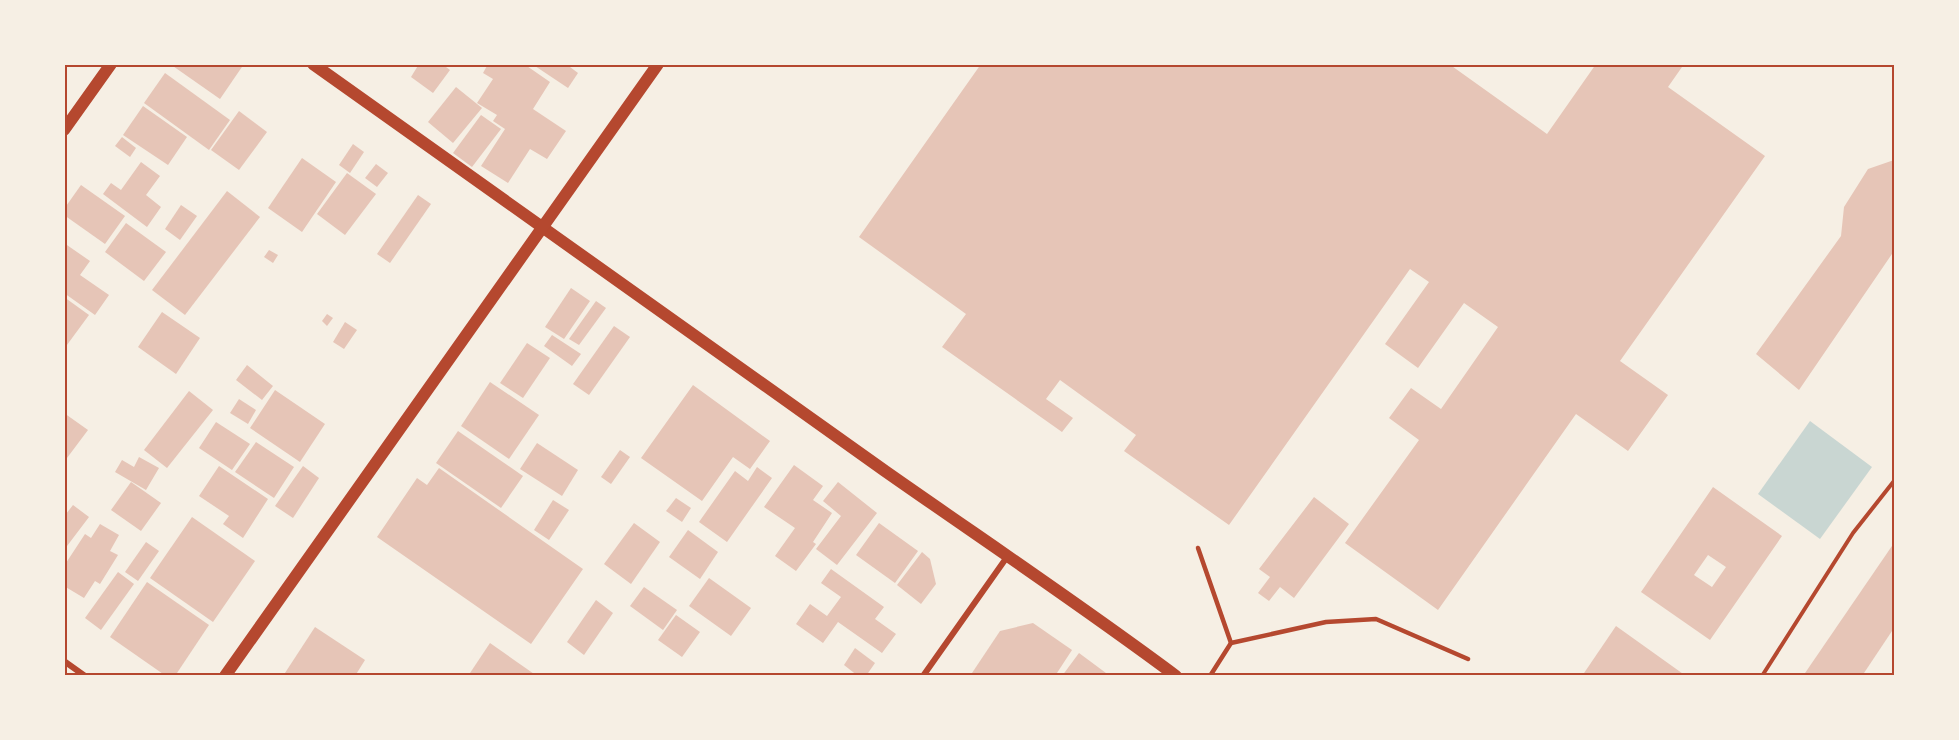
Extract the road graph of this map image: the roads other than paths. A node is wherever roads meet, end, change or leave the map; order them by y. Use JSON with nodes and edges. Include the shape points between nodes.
{"nodes":[{"id":1,"x":111,"y":64,"type":"edge"},
{"id":2,"x":313,"y":64,"type":"edge"},
{"id":3,"x":658,"y":64,"type":"edge"},
{"id":4,"x":64,"y":130,"type":"edge"},
{"id":5,"x":541,"y":229,"type":"junction"},
{"id":6,"x":1198,"y":548,"type":"dead end"},
{"id":7,"x":1007,"y":557,"type":"junction"},
{"id":8,"x":1231,"y":643,"type":"junction"},
{"id":9,"x":1468,"y":659,"type":"dead end"},
{"id":10,"x":64,"y":661,"type":"edge"},
{"id":11,"x":85,"y":675,"type":"edge"},
{"id":12,"x":225,"y":675,"type":"edge"},
{"id":13,"x":923,"y":675,"type":"edge"},
{"id":14,"x":1176,"y":675,"type":"edge"},
{"id":15,"x":1210,"y":675,"type":"edge"}],
"edges":[{"from":1,"to":4,"type":"main road"},
{"from":2,"to":5,"type":"main road"},
{"from":3,"to":5,"type":"main road"},
{"from":5,"to":7,"type":"main road"},
{"from":5,"to":12,"type":"main road"},
{"from":6,"to":8,"type":"lane"},
{"from":7,"to":13,"type":"street"},
{"from":7,"to":14,"type":"main road"},
{"from":8,"to":9,"type":"lane","via":[[1326,622],[1376,619]]},
{"from":8,"to":15,"type":"lane"},
{"from":10,"to":11,"type":"street"}]}
